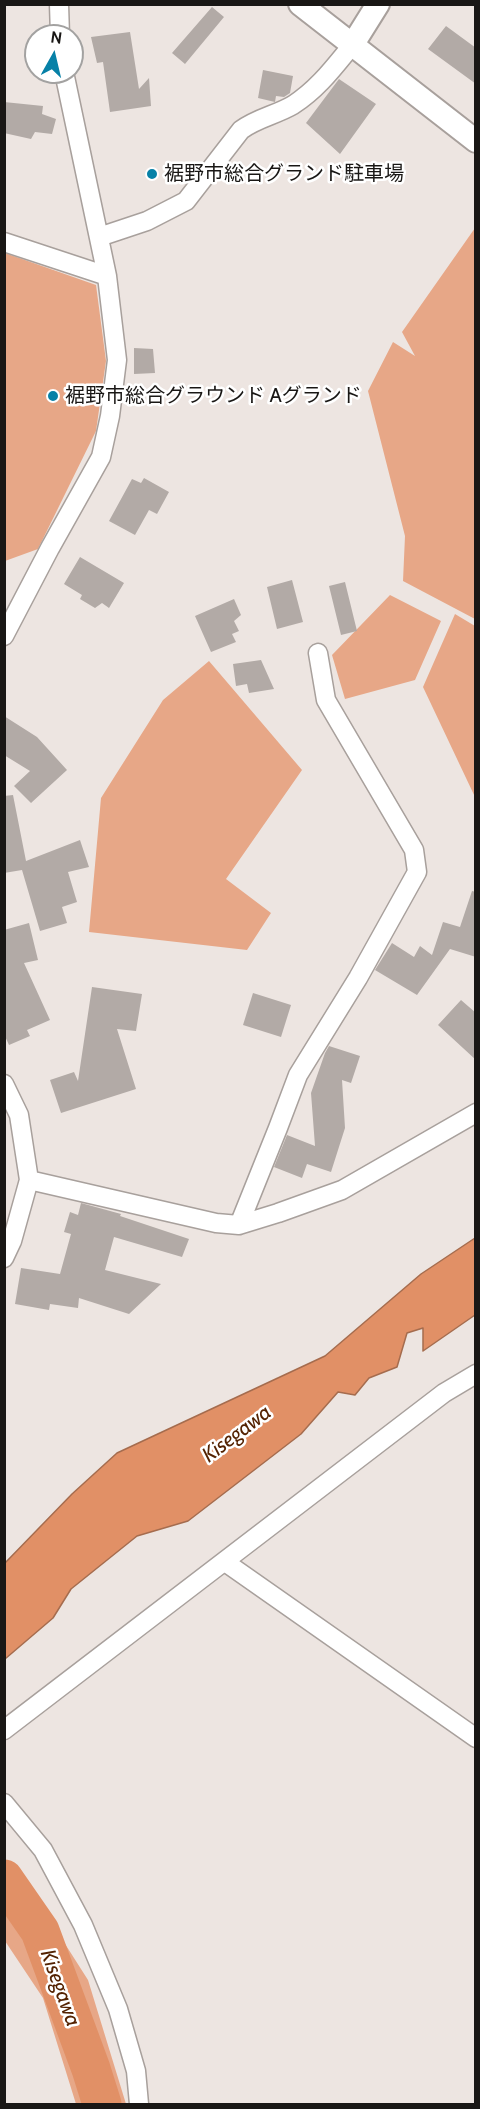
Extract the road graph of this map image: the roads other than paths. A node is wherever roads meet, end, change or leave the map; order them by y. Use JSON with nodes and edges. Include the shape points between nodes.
{"nodes":[{"id":1,"x":59,"y":4,"type":"edge"},
{"id":2,"x":300,"y":4,"type":"edge"},
{"id":3,"x":378,"y":4,"type":"edge"},
{"id":4,"x":60,"y":24,"type":"edge"},
{"id":5,"x":353,"y":44,"type":"junction"},
{"id":6,"x":67,"y":84,"type":"edge"},
{"id":7,"x":476,"y":141,"type":"edge"},
{"id":8,"x":99,"y":237,"type":"junction"},
{"id":9,"x":4,"y":242,"type":"edge"},
{"id":10,"x":107,"y":276,"type":"junction"},
{"id":11,"x":4,"y":636,"type":"edge"},
{"id":12,"x":318,"y":653,"type":"dead end"},
{"id":13,"x":4,"y":1084,"type":"edge"},
{"id":14,"x":476,"y":1113,"type":"edge"},
{"id":15,"x":29,"y":1180,"type":"junction"},
{"id":16,"x":239,"y":1225,"type":"junction"},
{"id":17,"x":4,"y":1258,"type":"edge"},
{"id":18,"x":476,"y":1374,"type":"edge"},
{"id":19,"x":225,"y":1562,"type":"junction"},
{"id":20,"x":4,"y":1730,"type":"edge"},
{"id":21,"x":476,"y":1738,"type":"edge"},
{"id":22,"x":4,"y":1803,"type":"edge"},
{"id":23,"x":139,"y":2104,"type":"edge"}],
"edges":[{"from":1,"to":4,"type":"street"},
{"from":2,"to":5,"type":"street"},
{"from":3,"to":5,"type":"street"},
{"from":5,"to":7,"type":"street"},
{"from":5,"to":8,"type":"street","via":[[317,87],[290,106],[242,130],[186,201],[147,221]]},
{"from":6,"to":8,"type":"street"},
{"from":8,"to":10,"type":"street"},
{"from":9,"to":10,"type":"street"},
{"from":10,"to":11,"type":"street","via":[[117,360],[100,457]]},
{"from":12,"to":16,"type":"street","via":[[326,700],[414,850],[417,872],[298,1075]]},
{"from":13,"to":15,"type":"street","via":[[19,1115]]},
{"from":14,"to":16,"type":"street","via":[[342,1190]]},
{"from":15,"to":16,"type":"street"},
{"from":15,"to":17,"type":"street"},
{"from":18,"to":19,"type":"street","via":[[444,1393]]},
{"from":19,"to":20,"type":"street"},
{"from":19,"to":21,"type":"street"},
{"from":22,"to":23,"type":"street","via":[[43,1850],[83,1925],[118,2008],[136,2071]]}]}
